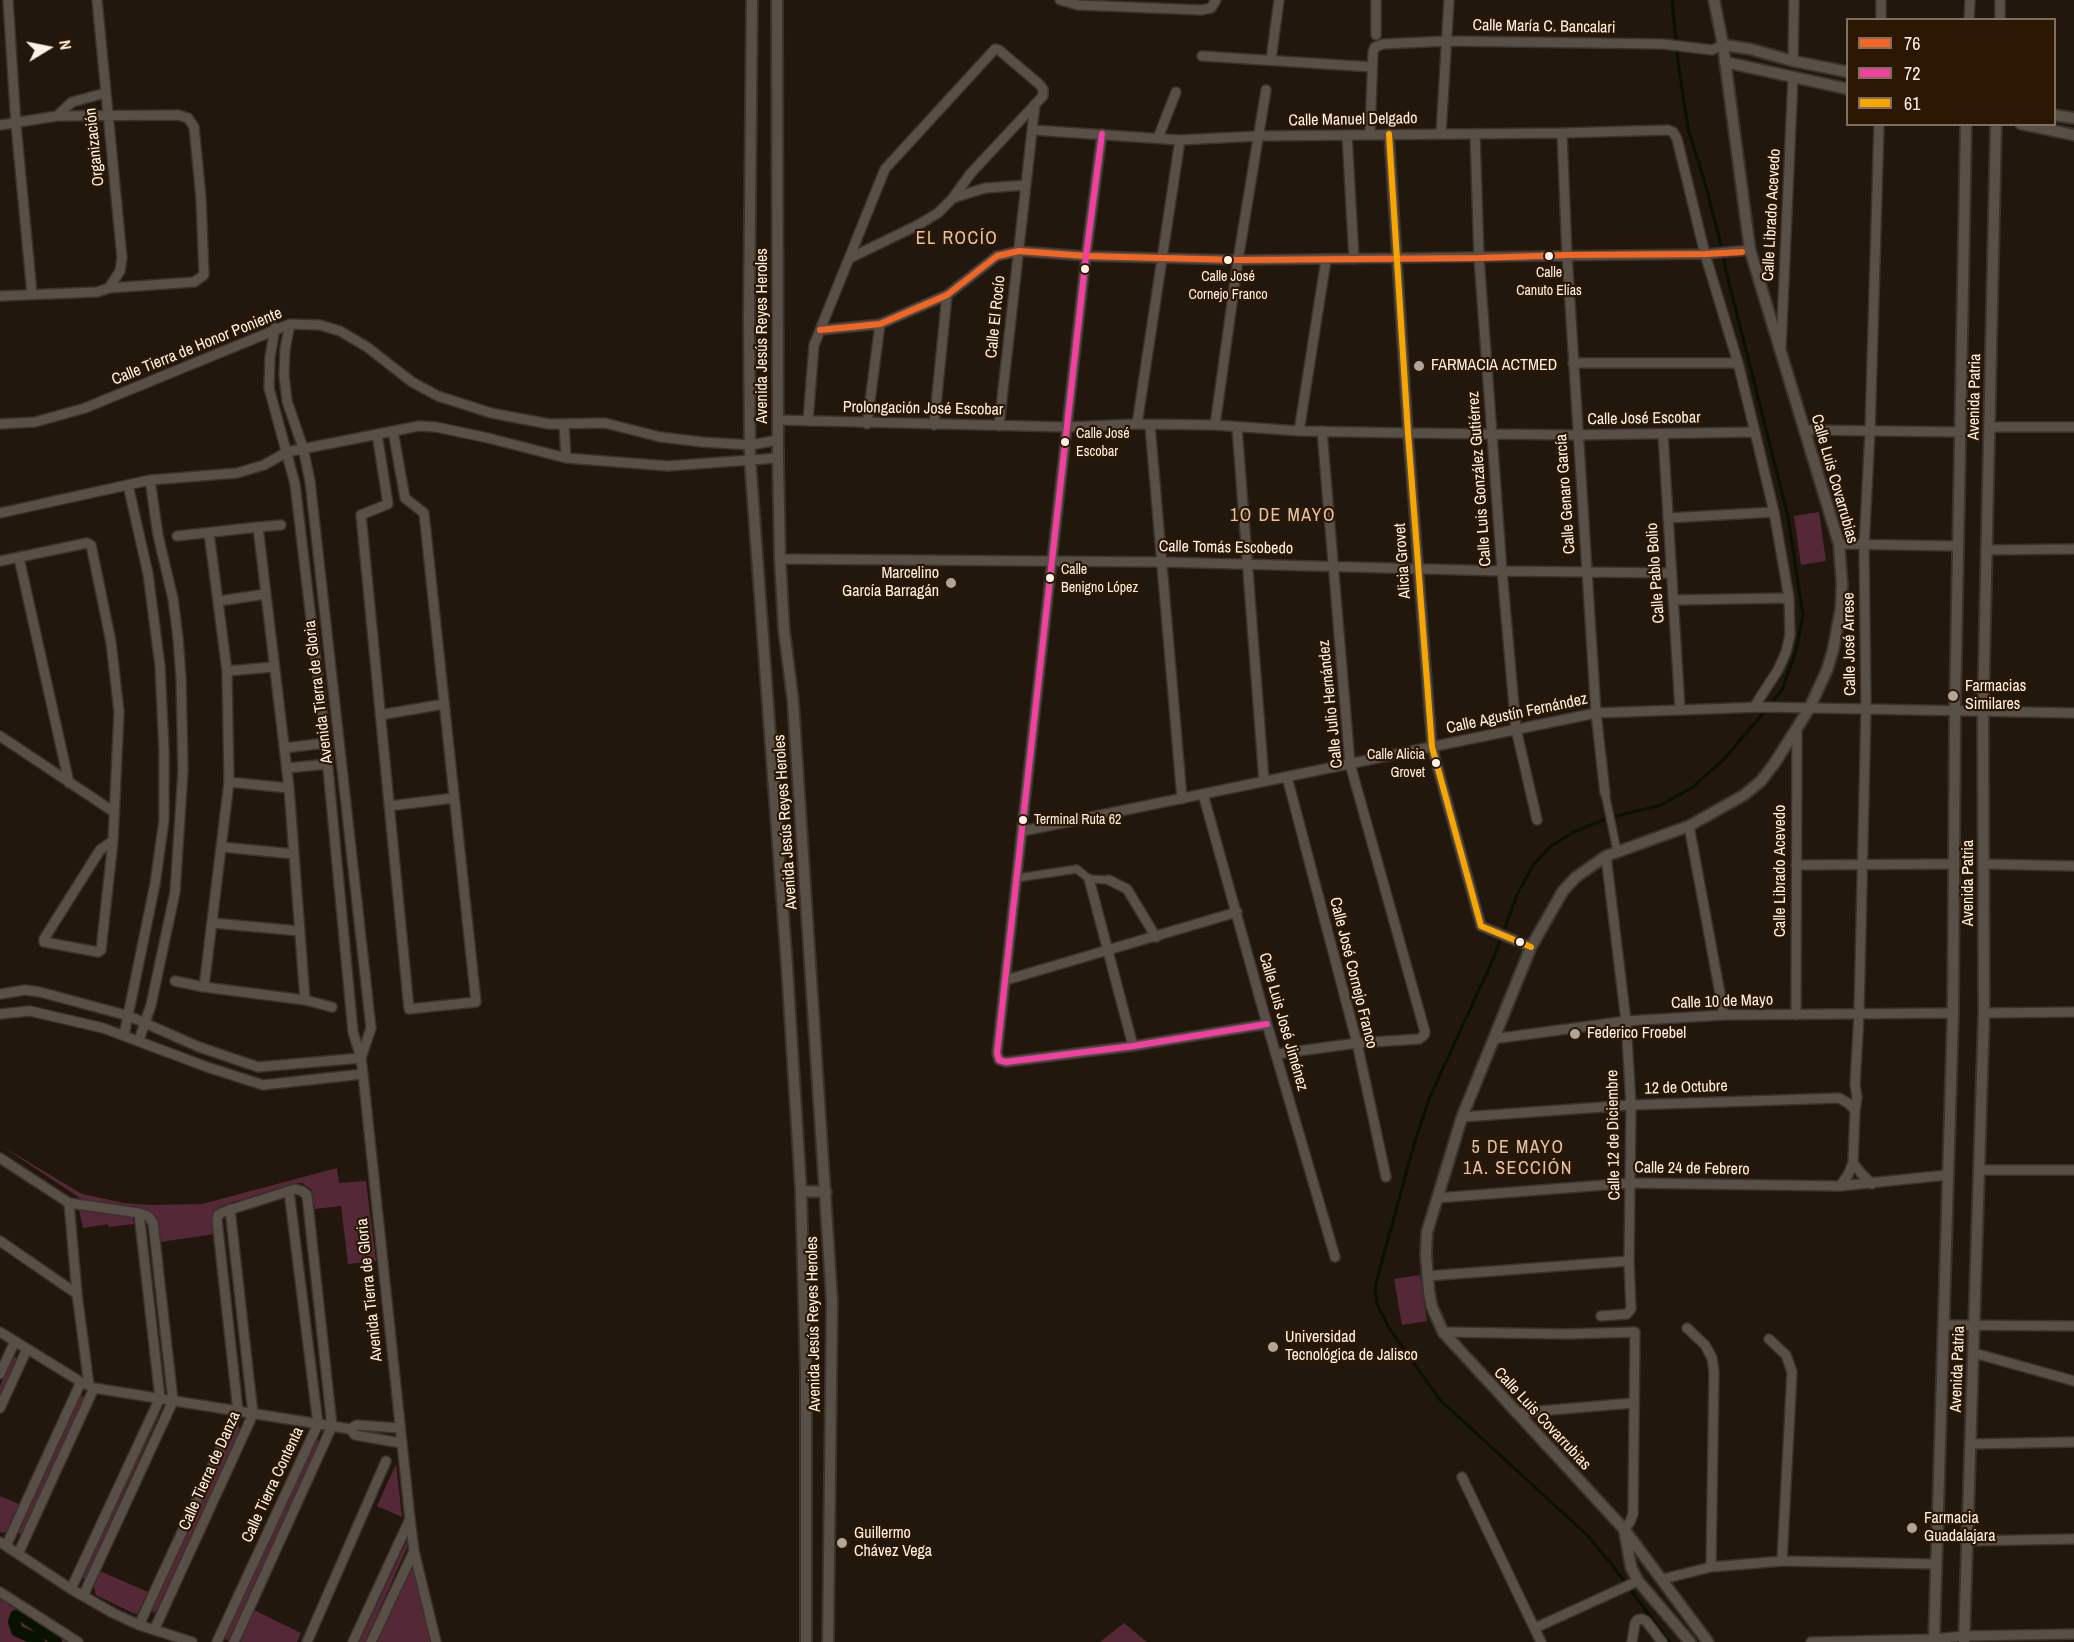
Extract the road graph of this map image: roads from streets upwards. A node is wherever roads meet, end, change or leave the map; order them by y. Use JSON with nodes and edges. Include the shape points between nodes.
{"nodes":[{"id":1,"x":8,"y":0,"type":"edge"},
{"id":2,"x":97,"y":0,"type":"edge"},
{"id":3,"x":752,"y":0,"type":"edge"},
{"id":4,"x":777,"y":0,"type":"edge"},
{"id":5,"x":1060,"y":0,"type":"edge"},
{"id":6,"x":1279,"y":0,"type":"edge"},
{"id":7,"x":1376,"y":0,"type":"edge"},
{"id":8,"x":1449,"y":0,"type":"edge"},
{"id":9,"x":1714,"y":0,"type":"edge"},
{"id":10,"x":1794,"y":0,"type":"edge"},
{"id":11,"x":1881,"y":0,"type":"edge"},
{"id":12,"x":1970,"y":0,"type":"edge"},
{"id":13,"x":2000,"y":0,"type":"edge"},
{"id":14,"x":1078,"y":3,"type":"edge"},
{"id":15,"x":1214,"y":4,"type":"edge"},
{"id":16,"x":1881,"y":18,"type":"edge"},
{"id":17,"x":1969,"y":18,"type":"edge"},
{"id":18,"x":2000,"y":18,"type":"edge"},
{"id":19,"x":1376,"y":35,"type":"dead end"},
{"id":20,"x":1448,"y":41,"type":"junction"},
{"id":21,"x":1723,"y":45,"type":"junction"},
{"id":22,"x":1707,"y":49,"type":"junction"},
{"id":23,"x":1202,"y":56,"type":"dead end"},
{"id":24,"x":1271,"y":60,"type":"junction"},
{"id":25,"x":1793,"y":61,"type":"junction"},
{"id":26,"x":1725,"y":62,"type":"junction"},
{"id":27,"x":1372,"y":67,"type":"junction"},
{"id":28,"x":1846,"y":72,"type":"edge"},
{"id":29,"x":1793,"y":77,"type":"junction"},
{"id":30,"x":1846,"y":89,"type":"edge"},
{"id":31,"x":1266,"y":90,"type":"dead end"},
{"id":32,"x":1176,"y":92,"type":"dead end"},
{"id":33,"x":105,"y":93,"type":"junction"},
{"id":34,"x":1035,"y":104,"type":"junction"},
{"id":35,"x":2056,"y":114,"type":"edge"},
{"id":36,"x":57,"y":116,"type":"junction"},
{"id":37,"x":107,"y":117,"type":"junction"},
{"id":38,"x":2074,"y":118,"type":"edge"},
{"id":39,"x":16,"y":124,"type":"junction"},
{"id":40,"x":0,"y":126,"type":"edge"},
{"id":41,"x":1879,"y":126,"type":"edge"},
{"id":42,"x":1966,"y":126,"type":"edge"},
{"id":43,"x":1996,"y":126,"type":"edge"},
{"id":44,"x":2031,"y":126,"type":"edge"},
{"id":45,"x":1033,"y":130,"type":"junction"},
{"id":46,"x":1562,"y":133,"type":"junction"},
{"id":47,"x":1102,"y":134,"type":"junction"},
{"id":48,"x":1370,"y":134,"type":"junction"},
{"id":49,"x":1389,"y":134,"type":"junction"},
{"id":50,"x":1441,"y":134,"type":"junction"},
{"id":51,"x":1475,"y":134,"type":"junction"},
{"id":52,"x":1347,"y":135,"type":"junction"},
{"id":53,"x":2074,"y":135,"type":"edge"},
{"id":54,"x":1258,"y":136,"type":"junction"},
{"id":55,"x":1158,"y":138,"type":"junction"},
{"id":56,"x":1180,"y":140,"type":"junction"},
{"id":57,"x":1026,"y":184,"type":"junction"},
{"id":58,"x":952,"y":198,"type":"junction"},
{"id":59,"x":1750,"y":250,"type":"junction"},
{"id":60,"x":1019,"y":251,"type":"junction"},
{"id":61,"x":1708,"y":254,"type":"junction"},
{"id":62,"x":1567,"y":255,"type":"junction"},
{"id":63,"x":1086,"y":256,"type":"junction"},
{"id":64,"x":850,"y":258,"type":"junction"},
{"id":65,"x":1161,"y":258,"type":"junction"},
{"id":66,"x":1479,"y":258,"type":"junction"},
{"id":67,"x":1354,"y":259,"type":"junction"},
{"id":68,"x":1397,"y":259,"type":"junction"},
{"id":69,"x":1238,"y":260,"type":"junction"},
{"id":70,"x":1326,"y":260,"type":"junction"},
{"id":71,"x":109,"y":288,"type":"junction"},
{"id":72,"x":32,"y":294,"type":"junction"},
{"id":73,"x":947,"y":295,"type":"junction"},
{"id":74,"x":0,"y":296,"type":"edge"},
{"id":75,"x":290,"y":324,"type":"junction"},
{"id":76,"x":880,"y":324,"type":"junction"},
{"id":77,"x":275,"y":328,"type":"junction"},
{"id":78,"x":820,"y":330,"type":"junction"},
{"id":79,"x":1781,"y":355,"type":"junction"},
{"id":80,"x":1573,"y":363,"type":"junction"},
{"id":81,"x":1738,"y":363,"type":"junction"},
{"id":82,"x":778,"y":420,"type":"junction"},
{"id":83,"x":808,"y":421,"type":"junction"},
{"id":84,"x":867,"y":423,"type":"junction"},
{"id":85,"x":0,"y":424,"type":"edge"},
{"id":86,"x":564,"y":424,"type":"junction"},
{"id":87,"x":1137,"y":424,"type":"junction"},
{"id":88,"x":934,"y":425,"type":"junction"},
{"id":89,"x":1150,"y":425,"type":"junction"},
{"id":90,"x":1215,"y":425,"type":"junction"},
{"id":91,"x":999,"y":426,"type":"junction"},
{"id":92,"x":1237,"y":427,"type":"junction"},
{"id":93,"x":1989,"y":427,"type":"junction"},
{"id":94,"x":2074,"y":427,"type":"edge"},
{"id":95,"x":1066,"y":428,"type":"junction"},
{"id":96,"x":1804,"y":430,"type":"junction"},
{"id":97,"x":393,"y":431,"type":"junction"},
{"id":98,"x":1299,"y":431,"type":"junction"},
{"id":99,"x":1322,"y":431,"type":"junction"},
{"id":100,"x":1755,"y":432,"type":"junction"},
{"id":101,"x":1870,"y":432,"type":"junction"},
{"id":102,"x":1960,"y":432,"type":"junction"},
{"id":103,"x":1408,"y":433,"type":"junction"},
{"id":104,"x":377,"y":434,"type":"junction"},
{"id":105,"x":1492,"y":434,"type":"junction"},
{"id":106,"x":1663,"y":434,"type":"junction"},
{"id":107,"x":1578,"y":435,"type":"junction"},
{"id":108,"x":778,"y":440,"type":"junction"},
{"id":109,"x":751,"y":445,"type":"junction"},
{"id":110,"x":303,"y":448,"type":"junction"},
{"id":111,"x":287,"y":452,"type":"junction"},
{"id":112,"x":566,"y":458,"type":"junction"},
{"id":113,"x":778,"y":458,"type":"junction"},
{"id":114,"x":750,"y":459,"type":"junction"},
{"id":115,"x":150,"y":480,"type":"junction"},
{"id":116,"x":128,"y":485,"type":"junction"},
{"id":117,"x":1774,"y":512,"type":"junction"},
{"id":118,"x":0,"y":513,"type":"edge"},
{"id":119,"x":1668,"y":518,"type":"junction"},
{"id":120,"x":281,"y":525,"type":"dead end"},
{"id":121,"x":258,"y":527,"type":"junction"},
{"id":122,"x":209,"y":533,"type":"junction"},
{"id":123,"x":177,"y":536,"type":"dead end"},
{"id":124,"x":1839,"y":544,"type":"junction"},
{"id":125,"x":1864,"y":546,"type":"junction"},
{"id":126,"x":1958,"y":546,"type":"junction"},
{"id":127,"x":2074,"y":549,"type":"edge"},
{"id":128,"x":1986,"y":550,"type":"junction"},
{"id":129,"x":19,"y":558,"type":"junction"},
{"id":130,"x":780,"y":559,"type":"junction"},
{"id":131,"x":1053,"y":560,"type":"junction"},
{"id":132,"x":0,"y":561,"type":"edge"},
{"id":133,"x":1162,"y":562,"type":"junction"},
{"id":134,"x":1246,"y":564,"type":"junction"},
{"id":135,"x":1333,"y":566,"type":"junction"},
{"id":136,"x":1418,"y":569,"type":"junction"},
{"id":137,"x":1502,"y":571,"type":"junction"},
{"id":138,"x":1587,"y":572,"type":"junction"},
{"id":139,"x":1672,"y":573,"type":"junction"},
{"id":140,"x":266,"y":594,"type":"junction"},
{"id":141,"x":1789,"y":598,"type":"junction"},
{"id":142,"x":1673,"y":600,"type":"junction"},
{"id":143,"x":219,"y":601,"type":"junction"},
{"id":144,"x":274,"y":667,"type":"junction"},
{"id":145,"x":226,"y":671,"type":"junction"},
{"id":146,"x":444,"y":704,"type":"junction"},
{"id":147,"x":1758,"y":707,"type":"junction"},
{"id":148,"x":1804,"y":708,"type":"junction"},
{"id":149,"x":1866,"y":708,"type":"junction"},
{"id":150,"x":1680,"y":709,"type":"junction"},
{"id":151,"x":1596,"y":712,"type":"junction"},
{"id":152,"x":1955,"y":712,"type":"junction"},
{"id":153,"x":1983,"y":712,"type":"junction"},
{"id":154,"x":2074,"y":713,"type":"edge"},
{"id":155,"x":380,"y":715,"type":"junction"},
{"id":156,"x":1797,"y":728,"type":"junction"},
{"id":157,"x":1516,"y":729,"type":"junction"},
{"id":158,"x":0,"y":736,"type":"edge"},
{"id":159,"x":326,"y":743,"type":"junction"},
{"id":160,"x":1432,"y":747,"type":"junction"},
{"id":161,"x":284,"y":748,"type":"junction"},
{"id":162,"x":328,"y":764,"type":"junction"},
{"id":163,"x":1350,"y":764,"type":"junction"},
{"id":164,"x":287,"y":768,"type":"junction"},
{"id":165,"x":1287,"y":777,"type":"junction"},
{"id":166,"x":229,"y":782,"type":"junction"},
{"id":167,"x":1264,"y":782,"type":"junction"},
{"id":168,"x":69,"y":783,"type":"junction"},
{"id":169,"x":289,"y":788,"type":"junction"},
{"id":170,"x":1605,"y":793,"type":"joint"},
{"id":171,"x":1203,"y":794,"type":"junction"},
{"id":172,"x":454,"y":798,"type":"junction"},
{"id":173,"x":1182,"y":799,"type":"junction"},
{"id":174,"x":389,"y":806,"type":"junction"},
{"id":175,"x":114,"y":812,"type":"junction"},
{"id":176,"x":1537,"y":820,"type":"dead end"},
{"id":177,"x":1689,"y":826,"type":"junction"},
{"id":178,"x":1023,"y":831,"type":"junction"},
{"id":179,"x":113,"y":841,"type":"junction"},
{"id":180,"x":222,"y":847,"type":"junction"},
{"id":181,"x":1617,"y":851,"type":"junction"},
{"id":182,"x":294,"y":854,"type":"junction"},
{"id":183,"x":1606,"y":856,"type":"junction"},
{"id":184,"x":1862,"y":864,"type":"junction"},
{"id":185,"x":1955,"y":864,"type":"junction"},
{"id":186,"x":1984,"y":864,"type":"junction"},
{"id":187,"x":1796,"y":865,"type":"junction"},
{"id":188,"x":2074,"y":866,"type":"edge"},
{"id":189,"x":1017,"y":878,"type":"junction"},
{"id":190,"x":1089,"y":879,"type":"junction"},
{"id":191,"x":1109,"y":880,"type":"joint"},
{"id":192,"x":1237,"y":912,"type":"junction"},
{"id":193,"x":213,"y":923,"type":"junction"},
{"id":194,"x":300,"y":931,"type":"junction"},
{"id":195,"x":1156,"y":937,"type":"junction"},
{"id":196,"x":1531,"y":947,"type":"junction"},
{"id":197,"x":1109,"y":951,"type":"junction"},
{"id":198,"x":1006,"y":980,"type":"junction"},
{"id":199,"x":175,"y":981,"type":"dead end"},
{"id":200,"x":204,"y":987,"type":"junction"},
{"id":201,"x":0,"y":994,"type":"edge"},
{"id":202,"x":305,"y":1000,"type":"junction"},
{"id":203,"x":332,"y":1007,"type":"dead end"},
{"id":204,"x":2074,"y":1012,"type":"edge"},
{"id":205,"x":1953,"y":1013,"type":"junction"},
{"id":206,"x":1984,"y":1013,"type":"junction"},
{"id":207,"x":0,"y":1014,"type":"edge"},
{"id":208,"x":1859,"y":1014,"type":"junction"},
{"id":209,"x":1724,"y":1015,"type":"junction"},
{"id":210,"x":1796,"y":1015,"type":"junction"},
{"id":211,"x":129,"y":1016,"type":"junction"},
{"id":212,"x":1626,"y":1021,"type":"junction"},
{"id":213,"x":146,"y":1023,"type":"junction"},
{"id":214,"x":1267,"y":1024,"type":"junction"},
{"id":215,"x":124,"y":1035,"type":"junction"},
{"id":216,"x":1493,"y":1039,"type":"junction"},
{"id":217,"x":139,"y":1040,"type":"junction"},
{"id":218,"x":1357,"y":1043,"type":"junction"},
{"id":219,"x":1133,"y":1046,"type":"junction"},
{"id":220,"x":1277,"y":1054,"type":"junction"},
{"id":221,"x":361,"y":1058,"type":"junction"},
{"id":222,"x":363,"y":1074,"type":"junction"},
{"id":223,"x":1855,"y":1085,"type":"junction"},
{"id":224,"x":1839,"y":1098,"type":"junction"},
{"id":225,"x":1631,"y":1105,"type":"junction"},
{"id":226,"x":1855,"y":1110,"type":"junction"},
{"id":227,"x":1462,"y":1117,"type":"junction"},
{"id":228,"x":0,"y":1158,"type":"edge"},
{"id":229,"x":1853,"y":1163,"type":"junction"},
{"id":230,"x":1980,"y":1170,"type":"junction"},
{"id":231,"x":2074,"y":1170,"type":"edge"},
{"id":232,"x":1947,"y":1175,"type":"junction"},
{"id":233,"x":1386,"y":1177,"type":"dead end"},
{"id":234,"x":1630,"y":1183,"type":"junction"},
{"id":235,"x":1872,"y":1184,"type":"junction"},
{"id":236,"x":1840,"y":1186,"type":"junction"},
{"id":237,"x":290,"y":1191,"type":"junction"},
{"id":238,"x":801,"y":1191,"type":"junction"},
{"id":239,"x":826,"y":1192,"type":"junction"},
{"id":240,"x":1437,"y":1198,"type":"junction"},
{"id":241,"x":69,"y":1203,"type":"junction"},
{"id":242,"x":230,"y":1209,"type":"junction"},
{"id":243,"x":139,"y":1214,"type":"junction"},
{"id":244,"x":0,"y":1241,"type":"edge"},
{"id":245,"x":1335,"y":1257,"type":"dead end"},
{"id":246,"x":1629,"y":1261,"type":"junction"},
{"id":247,"x":1427,"y":1276,"type":"junction"},
{"id":248,"x":77,"y":1294,"type":"junction"},
{"id":249,"x":1601,"y":1316,"type":"dead end"},
{"id":250,"x":1944,"y":1325,"type":"junction"},
{"id":251,"x":1975,"y":1325,"type":"junction"},
{"id":252,"x":2074,"y":1326,"type":"edge"},
{"id":253,"x":1687,"y":1328,"type":"dead end"},
{"id":254,"x":0,"y":1332,"type":"edge"},
{"id":255,"x":1443,"y":1332,"type":"junction"},
{"id":256,"x":1769,"y":1339,"type":"dead end"},
{"id":257,"x":15,"y":1341,"type":"junction"},
{"id":258,"x":27,"y":1349,"type":"junction"},
{"id":259,"x":1974,"y":1353,"type":"junction"},
{"id":260,"x":0,"y":1374,"type":"edge"},
{"id":261,"x":2074,"y":1381,"type":"edge"},
{"id":262,"x":88,"y":1385,"type":"junction"},
{"id":263,"x":160,"y":1398,"type":"junction"},
{"id":264,"x":173,"y":1401,"type":"junction"},
{"id":265,"x":1633,"y":1403,"type":"junction"},
{"id":266,"x":0,"y":1408,"type":"edge"},
{"id":267,"x":238,"y":1411,"type":"junction"},
{"id":268,"x":1516,"y":1413,"type":"junction"},
{"id":269,"x":253,"y":1414,"type":"junction"},
{"id":270,"x":318,"y":1424,"type":"junction"},
{"id":271,"x":332,"y":1426,"type":"junction"},
{"id":272,"x":399,"y":1428,"type":"junction"},
{"id":273,"x":350,"y":1429,"type":"junction"},
{"id":274,"x":2074,"y":1442,"type":"edge"},
{"id":275,"x":401,"y":1443,"type":"junction"},
{"id":276,"x":1971,"y":1444,"type":"junction"},
{"id":277,"x":386,"y":1461,"type":"dead end"},
{"id":278,"x":1462,"y":1477,"type":"dead end"},
{"id":279,"x":410,"y":1519,"type":"junction"},
{"id":280,"x":1624,"y":1529,"type":"junction"},
{"id":281,"x":2074,"y":1539,"type":"edge"},
{"id":282,"x":1967,"y":1540,"type":"junction"},
{"id":283,"x":3,"y":1544,"type":"edge"},
{"id":284,"x":414,"y":1551,"type":"junction"},
{"id":285,"x":18,"y":1554,"type":"junction"},
{"id":286,"x":1782,"y":1561,"type":"junction"},
{"id":287,"x":1936,"y":1564,"type":"junction"},
{"id":288,"x":1711,"y":1567,"type":"junction"},
{"id":289,"x":1663,"y":1579,"type":"junction"},
{"id":290,"x":1635,"y":1583,"type":"junction"},
{"id":291,"x":71,"y":1589,"type":"junction"},
{"id":292,"x":0,"y":1592,"type":"edge"},
{"id":293,"x":83,"y":1596,"type":"junction"},
{"id":294,"x":139,"y":1625,"type":"junction"},
{"id":295,"x":1536,"y":1628,"type":"junction"},
{"id":296,"x":154,"y":1630,"type":"junction"},
{"id":297,"x":2074,"y":1634,"type":"edge"},
{"id":298,"x":1964,"y":1639,"type":"edge"},
{"id":299,"x":1934,"y":1640,"type":"edge"},
{"id":300,"x":78,"y":1642,"type":"edge"},
{"id":301,"x":192,"y":1642,"type":"edge"},
{"id":302,"x":217,"y":1642,"type":"edge"},
{"id":303,"x":234,"y":1642,"type":"edge"},
{"id":304,"x":308,"y":1642,"type":"edge"},
{"id":305,"x":353,"y":1642,"type":"edge"},
{"id":306,"x":371,"y":1642,"type":"edge"},
{"id":307,"x":436,"y":1642,"type":"edge"},
{"id":308,"x":806,"y":1642,"type":"edge"},
{"id":309,"x":828,"y":1642,"type":"edge"},
{"id":310,"x":1541,"y":1642,"type":"edge"},
{"id":311,"x":1632,"y":1642,"type":"edge"},
{"id":312,"x":1662,"y":1642,"type":"edge"},
{"id":313,"x":1690,"y":1642,"type":"edge"},
{"id":314,"x":1708,"y":1642,"type":"edge"},
{"id":315,"x":1811,"y":1642,"type":"edge"}],
"edges":[{"from":1,"to":39,"type":"street"},
{"from":2,"to":33,"type":"street","name":"Organización"},
{"from":3,"to":109,"type":"street","name":"Avenida Jesús Reyes Heroles"},
{"from":4,"to":82,"type":"street","name":"Avenida Jesús Reyes Heroles"},
{"from":5,"to":14,"type":"street"},
{"from":6,"to":24,"type":"street"},
{"from":7,"to":19,"type":"street"},
{"from":8,"to":20,"type":"street"},
{"from":9,"to":21,"type":"street","name":"Calle Luis Covarrubias"},
{"from":10,"to":25,"type":"street"},
{"from":11,"to":16,"type":"street"},
{"from":12,"to":17,"type":"street"},
{"from":13,"to":18,"type":"street"},
{"from":14,"to":15,"type":"street","via":[[1202,10]]},
{"from":20,"to":22,"type":"street","name":"Calle María C. Bancalari","via":[[1663,44]]},
{"from":20,"to":27,"type":"street","name":"Calle María C. Bancalari","via":[[1383,44],[1373,52]]},
{"from":20,"to":50,"type":"street"},
{"from":21,"to":22,"type":"street"},
{"from":21,"to":25,"type":"street"},
{"from":21,"to":26,"type":"street","name":"Calle Luis Covarrubias"},
{"from":22,"to":26,"type":"street"},
{"from":23,"to":24,"type":"street"},
{"from":24,"to":27,"type":"street"},
{"from":25,"to":28,"type":"street"},
{"from":26,"to":29,"type":"street"},
{"from":26,"to":59,"type":"street","name":"Calle Luis Covarrubias"},
{"from":27,"to":48,"type":"street"},
{"from":29,"to":30,"type":"street"},
{"from":29,"to":79,"type":"street","name":"Calle Librado Acevedo"},
{"from":31,"to":54,"type":"street"},
{"from":32,"to":55,"type":"street"},
{"from":33,"to":36,"type":"street","via":[[72,102]]},
{"from":33,"to":37,"type":"street","name":"Organización"},
{"from":34,"to":45,"type":"street","name":"Calle El Rocío"},
{"from":34,"to":58,"type":"street"},
{"from":34,"to":64,"type":"street","via":[[1043,96],[1039,84],[995,49],[885,169]]},
{"from":35,"to":38,"type":"street"},
{"from":36,"to":37,"type":"street"},
{"from":36,"to":39,"type":"street"},
{"from":37,"to":71,"type":"street","name":"Organización","via":[[122,258],[120,271]]},
{"from":37,"to":71,"type":"street","via":[[178,115],[188,118],[194,127],[204,275],[194,282]]},
{"from":39,"to":40,"type":"street"},
{"from":39,"to":72,"type":"street"},
{"from":41,"to":101,"type":"street","name":"Calle José Arrese"},
{"from":42,"to":102,"type":"street","name":"Avenida Patria"},
{"from":43,"to":93,"type":"street","name":"Avenida Patria"},
{"from":44,"to":53,"type":"street"},
{"from":45,"to":47,"type":"street","name":"Calle Manuel Delgado"},
{"from":45,"to":57,"type":"street","name":"Calle El Rocío"},
{"from":46,"to":51,"type":"street","name":"Calle Manuel Delgado"},
{"from":46,"to":61,"type":"street","name":"Calle Manuel Delgado","via":[[1673,132]]},
{"from":46,"to":62,"type":"street","name":"Calle Genaro García"},
{"from":47,"to":55,"type":"street","name":"Calle Manuel Delgado"},
{"from":47,"to":63,"type":"street"},
{"from":48,"to":49,"type":"street","name":"Calle Manuel Delgado"},
{"from":48,"to":52,"type":"street","name":"Calle Manuel Delgado"},
{"from":49,"to":50,"type":"street","name":"Calle Manuel Delgado"},
{"from":49,"to":68,"type":"street","name":"Alicia Grovet"},
{"from":50,"to":51,"type":"street","name":"Calle Manuel Delgado"},
{"from":51,"to":66,"type":"street","name":"Calle Luis González Gutiérrez"},
{"from":52,"to":54,"type":"street","name":"Calle Manuel Delgado"},
{"from":52,"to":67,"type":"street"},
{"from":54,"to":56,"type":"street","name":"Calle Manuel Delgado"},
{"from":54,"to":69,"type":"street"},
{"from":55,"to":56,"type":"street","name":"Calle Manuel Delgado"},
{"from":56,"to":65,"type":"street"},
{"from":57,"to":58,"type":"street","via":[[984,188]]},
{"from":57,"to":60,"type":"street","name":"Calle El Rocío"},
{"from":58,"to":64,"type":"street","via":[[938,213],[918,225]]},
{"from":59,"to":61,"type":"street"},
{"from":59,"to":79,"type":"street","name":"Calle Luis Covarrubias"},
{"from":60,"to":63,"type":"street"},
{"from":60,"to":73,"type":"street","via":[[997,256]]},
{"from":60,"to":91,"type":"street","name":"Calle El Rocío"},
{"from":61,"to":62,"type":"street"},
{"from":61,"to":81,"type":"street"},
{"from":62,"to":66,"type":"street"},
{"from":62,"to":80,"type":"street","name":"Calle Genaro García"},
{"from":63,"to":65,"type":"street"},
{"from":63,"to":95,"type":"street"},
{"from":64,"to":78,"type":"street"},
{"from":65,"to":69,"type":"street"},
{"from":65,"to":87,"type":"street"},
{"from":66,"to":68,"type":"street"},
{"from":66,"to":105,"type":"street","name":"Calle Luis González Gutiérrez"},
{"from":67,"to":68,"type":"street"},
{"from":67,"to":70,"type":"street"},
{"from":68,"to":103,"type":"street","name":"Alicia Grovet"},
{"from":69,"to":70,"type":"street"},
{"from":69,"to":90,"type":"street"},
{"from":70,"to":98,"type":"street"},
{"from":71,"to":72,"type":"street","via":[[97,292]]},
{"from":72,"to":74,"type":"street"},
{"from":73,"to":76,"type":"street"},
{"from":73,"to":88,"type":"street"},
{"from":75,"to":77,"type":"street","name":"Calle Tierra de Honor Poniente"},
{"from":75,"to":86,"type":"street","name":"Calle Tierra de Honor Poniente","via":[[320,325],[340,331],[438,396],[491,413]]},
{"from":75,"to":110,"type":"street","name":"Avenida Tierra de Gloria","via":[[284,375],[287,401]]},
{"from":76,"to":78,"type":"street"},
{"from":76,"to":84,"type":"street"},
{"from":77,"to":85,"type":"street","name":"Calle Tierra de Honor Poniente","via":[[85,408],[35,422]]},
{"from":77,"to":111,"type":"street","name":"Avenida Tierra de Gloria","via":[[269,388]]},
{"from":78,"to":83,"type":"street","via":[[813,354]]},
{"from":79,"to":96,"type":"street","name":"Calle Luis Covarrubias"},
{"from":80,"to":81,"type":"street"},
{"from":80,"to":107,"type":"street","name":"Calle Genaro García"},
{"from":81,"to":100,"type":"street"},
{"from":82,"to":83,"type":"street","name":"Prolongación José Escobar"},
{"from":82,"to":108,"type":"street","name":"Avenida Jesús Reyes Heroles"},
{"from":83,"to":84,"type":"street","name":"Prolongación José Escobar"},
{"from":84,"to":88,"type":"street","name":"Prolongación José Escobar"},
{"from":86,"to":109,"type":"street","name":"Calle Tierra de Honor Poniente","via":[[605,423],[660,437]]},
{"from":86,"to":112,"type":"street"},
{"from":87,"to":89,"type":"street","name":"Calle José Escobar"},
{"from":87,"to":95,"type":"street","name":"Calle José Escobar"},
{"from":88,"to":91,"type":"street","name":"Prolongación José Escobar"},
{"from":89,"to":90,"type":"street","name":"Calle José Escobar"},
{"from":89,"to":133,"type":"street"},
{"from":90,"to":92,"type":"street","name":"Calle José Escobar"},
{"from":91,"to":95,"type":"street","name":"Prolongación José Escobar"},
{"from":92,"to":98,"type":"street","name":"Calle José Escobar"},
{"from":92,"to":134,"type":"street"},
{"from":93,"to":94,"type":"street"},
{"from":93,"to":128,"type":"street","name":"Avenida Patria"},
{"from":95,"to":131,"type":"street"},
{"from":96,"to":101,"type":"street"},
{"from":96,"to":124,"type":"street","name":"Calle Luis Covarrubias"},
{"from":97,"to":104,"type":"street"},
{"from":97,"to":112,"type":"street","via":[[427,426]]},
{"from":97,"to":146,"type":"street","via":[[405,498],[424,513]]},
{"from":98,"to":99,"type":"street","name":"Calle José Escobar"},
{"from":99,"to":103,"type":"street","name":"Calle José Escobar"},
{"from":99,"to":135,"type":"street","name":"Calle Julio Hernández"},
{"from":100,"to":106,"type":"street","name":"Calle José Escobar"},
{"from":100,"to":117,"type":"street"},
{"from":101,"to":102,"type":"street"},
{"from":101,"to":125,"type":"street","name":"Calle José Arrese"},
{"from":102,"to":126,"type":"street","name":"Avenida Patria"},
{"from":103,"to":105,"type":"street","name":"Calle José Escobar"},
{"from":103,"to":136,"type":"street","name":"Alicia Grovet"},
{"from":104,"to":110,"type":"street"},
{"from":104,"to":155,"type":"street","via":[[388,504],[361,515]]},
{"from":105,"to":107,"type":"street","name":"Calle José Escobar"},
{"from":105,"to":137,"type":"street","name":"Calle Luis González Gutiérrez"},
{"from":106,"to":107,"type":"street","name":"Calle José Escobar"},
{"from":106,"to":119,"type":"street","name":"Calle Pablo Bolio"},
{"from":107,"to":138,"type":"street","name":"Calle Genaro García"},
{"from":108,"to":109,"type":"street","name":"Calle Tierra de Honor Poniente"},
{"from":108,"to":113,"type":"street","name":"Avenida Jesús Reyes Heroles"},
{"from":109,"to":114,"type":"street","name":"Avenida Jesús Reyes Heroles"},
{"from":110,"to":111,"type":"street"},
{"from":110,"to":221,"type":"street","name":"Avenida Tierra de Gloria","via":[[310,481],[371,1028]]},
{"from":111,"to":115,"type":"street","via":[[264,465],[237,473]]},
{"from":111,"to":159,"type":"street","name":"Avenida Tierra de Gloria","via":[[295,484]]},
{"from":112,"to":114,"type":"street","via":[[668,466]]},
{"from":113,"to":114,"type":"street"},
{"from":113,"to":130,"type":"street","name":"Avenida Jesús Reyes Heroles"},
{"from":114,"to":238,"type":"street","name":"Avenida Jesús Reyes Heroles"},
{"from":115,"to":116,"type":"street"},
{"from":115,"to":213,"type":"street","via":[[178,638],[183,771],[175,892]]},
{"from":116,"to":118,"type":"street"},
{"from":116,"to":211,"type":"street","via":[[151,597],[160,666],[164,751],[164,820]]},
{"from":117,"to":119,"type":"street"},
{"from":117,"to":141,"type":"street"},
{"from":119,"to":139,"type":"street","name":"Calle Pablo Bolio"},
{"from":120,"to":121,"type":"street"},
{"from":121,"to":122,"type":"street"},
{"from":121,"to":140,"type":"street"},
{"from":122,"to":123,"type":"street"},
{"from":122,"to":143,"type":"street"},
{"from":124,"to":125,"type":"street"},
{"from":124,"to":148,"type":"street","name":"Calle Luis Covarrubias","via":[[1842,584],[1837,629],[1827,670]]},
{"from":125,"to":126,"type":"street"},
{"from":125,"to":149,"type":"street","name":"Calle José Arrese"},
{"from":126,"to":152,"type":"street","name":"Avenida Patria"},
{"from":127,"to":128,"type":"street"},
{"from":128,"to":153,"type":"street","name":"Avenida Patria"},
{"from":129,"to":132,"type":"street"},
{"from":129,"to":168,"type":"street"},
{"from":129,"to":175,"type":"street","via":[[91,545],[111,642],[119,712]]},
{"from":130,"to":131,"type":"street","name":"Calle Tomás Escobedo"},
{"from":130,"to":239,"type":"street","name":"Avenida Jesús Reyes Heroles"},
{"from":131,"to":133,"type":"street","name":"Calle Tomás Escobedo"},
{"from":131,"to":178,"type":"street"},
{"from":133,"to":134,"type":"street","name":"Calle Tomás Escobedo"},
{"from":133,"to":173,"type":"street"},
{"from":134,"to":135,"type":"street","name":"Calle Tomás Escobedo"},
{"from":134,"to":167,"type":"street"},
{"from":135,"to":136,"type":"street","name":"Calle Tomás Escobedo"},
{"from":135,"to":163,"type":"street","name":"Calle Julio Hernández"},
{"from":136,"to":137,"type":"street","name":"Calle Tomás Escobedo"},
{"from":136,"to":160,"type":"street","name":"Alicia Grovet"},
{"from":137,"to":138,"type":"street","name":"Calle Tomás Escobedo"},
{"from":137,"to":157,"type":"street","name":"Calle Luis González Gutiérrez"},
{"from":138,"to":139,"type":"street","name":"Calle Tomás Escobedo"},
{"from":138,"to":151,"type":"street","name":"Calle Genaro García"},
{"from":139,"to":142,"type":"street","name":"Calle Pablo Bolio"},
{"from":140,"to":143,"type":"street"},
{"from":140,"to":144,"type":"street"},
{"from":141,"to":142,"type":"street"},
{"from":141,"to":147,"type":"street","via":[[1790,635],[1786,652]]},
{"from":142,"to":150,"type":"street","name":"Calle Pablo Bolio"},
{"from":143,"to":145,"type":"street"},
{"from":144,"to":145,"type":"street"},
{"from":144,"to":161,"type":"street"},
{"from":145,"to":166,"type":"street"},
{"from":146,"to":155,"type":"street"},
{"from":146,"to":172,"type":"street"},
{"from":147,"to":148,"type":"street","name":"Calle Agustín Fernández"},
{"from":147,"to":150,"type":"street","name":"Calle Agustín Fernández"},
{"from":148,"to":149,"type":"street","name":"Calle Agustín Fernández"},
{"from":148,"to":156,"type":"street","name":"Calle Luis Covarrubias"},
{"from":149,"to":152,"type":"street","name":"Calle Agustín Fernández"},
{"from":149,"to":184,"type":"street","name":"Calle José Arrese"},
{"from":150,"to":151,"type":"street","name":"Calle Agustín Fernández"},
{"from":151,"to":157,"type":"street","name":"Calle Agustín Fernández"},
{"from":151,"to":170,"type":"street","name":"Calle Genaro García"},
{"from":152,"to":153,"type":"street","name":"Calle Agustín Fernández"},
{"from":152,"to":185,"type":"street","name":"Avenida Patria"},
{"from":153,"to":154,"type":"street","name":"Calle Agustín Fernández"},
{"from":153,"to":186,"type":"street","name":"Avenida Patria"},
{"from":155,"to":174,"type":"street"},
{"from":156,"to":177,"type":"street","name":"Calle Luis Covarrubias","via":[[1761,781]]},
{"from":156,"to":187,"type":"street","name":"Calle Librado Acevedo"},
{"from":157,"to":160,"type":"street","name":"Calle Agustín Fernández"},
{"from":157,"to":176,"type":"street","name":"Calle Luis González Gutiérrez"},
{"from":158,"to":168,"type":"street"},
{"from":159,"to":161,"type":"street"},
{"from":159,"to":162,"type":"street","name":"Avenida Tierra de Gloria"},
{"from":160,"to":163,"type":"street","name":"Calle Agustín Fernández"},
{"from":160,"to":196,"type":"street","name":"Alicia Grovet","via":[[1481,926]]},
{"from":161,"to":164,"type":"street"},
{"from":162,"to":164,"type":"street"},
{"from":162,"to":221,"type":"street","name":"Avenida Tierra de Gloria","via":[[353,1032]]},
{"from":163,"to":165,"type":"street","name":"Calle Agustín Fernández"},
{"from":163,"to":218,"type":"street","name":"Calle Julio Hernández","via":[[1425,1028],[1419,1039]]},
{"from":164,"to":169,"type":"street"},
{"from":165,"to":167,"type":"street","name":"Calle Agustín Fernández"},
{"from":165,"to":218,"type":"street","name":"Calle José Cornejo Franco"},
{"from":166,"to":169,"type":"street"},
{"from":166,"to":180,"type":"street"},
{"from":167,"to":171,"type":"street","name":"Calle Agustín Fernández"},
{"from":168,"to":175,"type":"street"},
{"from":169,"to":182,"type":"street"},
{"from":170,"to":181,"type":"street","name":"Calle Genaro García"},
{"from":171,"to":173,"type":"street","name":"Calle Agustín Fernández"},
{"from":171,"to":192,"type":"street","name":"Calle Luis José Jiménez"},
{"from":172,"to":174,"type":"street"},
{"from":172,"to":174,"type":"street","via":[[476,1002],[409,1009]]},
{"from":173,"to":178,"type":"street","name":"Calle Agustín Fernández"},
{"from":175,"to":179,"type":"street"},
{"from":177,"to":181,"type":"street","name":"Calle Luis Covarrubias"},
{"from":177,"to":209,"type":"street"},
{"from":178,"to":189,"type":"street"},
{"from":179,"to":179,"type":"street","via":[[100,952],[44,942],[100,850]]},
{"from":180,"to":182,"type":"street"},
{"from":180,"to":193,"type":"street"},
{"from":181,"to":183,"type":"street","name":"Calle Luis Covarrubias"},
{"from":182,"to":194,"type":"street"},
{"from":183,"to":196,"type":"street","name":"Calle Luis Covarrubias","via":[[1563,891]]},
{"from":183,"to":212,"type":"street","name":"Calle 12 de Diciembre"},
{"from":184,"to":185,"type":"street"},
{"from":184,"to":187,"type":"street"},
{"from":184,"to":208,"type":"street","name":"Calle José Arrese"},
{"from":185,"to":205,"type":"street","name":"Avenida Patria"},
{"from":186,"to":188,"type":"street"},
{"from":186,"to":206,"type":"street","name":"Avenida Patria"},
{"from":187,"to":210,"type":"street","name":"Calle Librado Acevedo"},
{"from":189,"to":190,"type":"street","via":[[1077,869]]},
{"from":189,"to":198,"type":"street"},
{"from":190,"to":191,"type":"street"},
{"from":190,"to":197,"type":"street"},
{"from":191,"to":195,"type":"street","via":[[1127,888]]},
{"from":192,"to":195,"type":"street"},
{"from":192,"to":214,"type":"street","name":"Calle Luis José Jiménez"},
{"from":193,"to":194,"type":"street"},
{"from":193,"to":200,"type":"street"},
{"from":194,"to":202,"type":"street"},
{"from":195,"to":197,"type":"street"},
{"from":196,"to":216,"type":"street","name":"Calle Luis Covarrubias"},
{"from":197,"to":198,"type":"street"},
{"from":197,"to":219,"type":"street"},
{"from":198,"to":219,"type":"street","via":[[999,1060]]},
{"from":199,"to":200,"type":"street"},
{"from":200,"to":202,"type":"street"},
{"from":201,"to":211,"type":"street","via":[[40,992]]},
{"from":202,"to":203,"type":"street"},
{"from":204,"to":206,"type":"street"},
{"from":205,"to":208,"type":"street","name":"Calle 10 de Mayo"},
{"from":205,"to":232,"type":"street","name":"Avenida Patria"},
{"from":206,"to":230,"type":"street","name":"Avenida Patria"},
{"from":207,"to":215,"type":"street","via":[[49,1014]]},
{"from":208,"to":210,"type":"street","name":"Calle 10 de Mayo"},
{"from":208,"to":223,"type":"street","name":"Calle José Arrese"},
{"from":209,"to":210,"type":"street","name":"Calle 10 de Mayo"},
{"from":209,"to":212,"type":"street","name":"Calle 10 de Mayo"},
{"from":211,"to":213,"type":"street"},
{"from":211,"to":215,"type":"street"},
{"from":212,"to":216,"type":"street","name":"Calle 10 de Mayo"},
{"from":212,"to":225,"type":"street","name":"Calle 12 de Diciembre"},
{"from":213,"to":217,"type":"street"},
{"from":213,"to":221,"type":"street","via":[[258,1067]]},
{"from":214,"to":219,"type":"street"},
{"from":214,"to":220,"type":"street","name":"Calle Luis José Jiménez"},
{"from":215,"to":217,"type":"street"},
{"from":216,"to":227,"type":"street","name":"Calle Luis Covarrubias"},
{"from":217,"to":222,"type":"street","via":[[263,1085]]},
{"from":218,"to":220,"type":"street"},
{"from":218,"to":233,"type":"street","name":"Calle José Cornejo Franco"},
{"from":220,"to":245,"type":"street","name":"Calle Luis José Jiménez"},
{"from":221,"to":222,"type":"street","name":"Avenida Tierra de Gloria"},
{"from":222,"to":272,"type":"street","name":"Avenida Tierra de Gloria"},
{"from":223,"to":224,"type":"street"},
{"from":223,"to":226,"type":"street","name":"Calle José Arrese"},
{"from":224,"to":225,"type":"street","name":"12 de Octubre"},
{"from":224,"to":226,"type":"street"},
{"from":225,"to":227,"type":"street","name":"12 de Octubre"},
{"from":225,"to":234,"type":"street","name":"Calle 12 de Diciembre"},
{"from":226,"to":229,"type":"street","name":"Calle José Arrese"},
{"from":227,"to":240,"type":"street","name":"Calle Luis Covarrubias"},
{"from":228,"to":241,"type":"street"},
{"from":229,"to":235,"type":"street"},
{"from":229,"to":236,"type":"street","name":"Calle José Arrese"},
{"from":230,"to":231,"type":"street"},
{"from":230,"to":251,"type":"street","name":"Avenida Patria"},
{"from":232,"to":235,"type":"street","name":"Calle 24 de Febrero"},
{"from":232,"to":250,"type":"street","name":"Avenida Patria"},
{"from":234,"to":236,"type":"street","name":"Calle 24 de Febrero"},
{"from":234,"to":240,"type":"street","name":"Calle 24 de Febrero"},
{"from":234,"to":246,"type":"street","name":"Calle 12 de Diciembre"},
{"from":235,"to":236,"type":"street","name":"Calle 24 de Febrero"},
{"from":237,"to":242,"type":"street"},
{"from":237,"to":270,"type":"street","name":"Calle Tierra Contenta"},
{"from":237,"to":271,"type":"street","name":"Calle Tierra Contenta","via":[[307,1195]]},
{"from":238,"to":239,"type":"street"},
{"from":238,"to":308,"type":"street","name":"Avenida Jesús Reyes Heroles"},
{"from":239,"to":309,"type":"street","name":"Avenida Jesús Reyes Heroles","via":[[832,1301]]},
{"from":240,"to":247,"type":"street","name":"Calle Luis Covarrubias","via":[[1427,1232]]},
{"from":241,"to":243,"type":"street"},
{"from":241,"to":248,"type":"street"},
{"from":242,"to":267,"type":"street","name":"Calle Tierra de Danza","via":[[218,1215],[217,1220]]},
{"from":242,"to":269,"type":"street","name":"Calle Tierra de Danza"},
{"from":243,"to":263,"type":"street"},
{"from":243,"to":264,"type":"street","via":[[153,1222]]},
{"from":244,"to":248,"type":"street"},
{"from":246,"to":247,"type":"street"},
{"from":246,"to":249,"type":"street","name":"Calle 12 de Diciembre","via":[[1630,1313]]},
{"from":247,"to":255,"type":"street","name":"Calle Luis Covarrubias","via":[[1432,1307]]},
{"from":248,"to":262,"type":"street"},
{"from":250,"to":251,"type":"street"},
{"from":250,"to":287,"type":"street","name":"Avenida Patria"},
{"from":251,"to":252,"type":"street"},
{"from":251,"to":259,"type":"street","name":"Avenida Patria"},
{"from":253,"to":288,"type":"street","via":[[1705,1345],[1714,1372]]},
{"from":254,"to":257,"type":"street"},
{"from":255,"to":265,"type":"street","via":[[1635,1332]]},
{"from":255,"to":268,"type":"street","name":"Calle Luis Covarrubias"},
{"from":256,"to":286,"type":"street","via":[[1786,1354],[1792,1372]]},
{"from":257,"to":258,"type":"street"},
{"from":257,"to":260,"type":"street"},
{"from":258,"to":262,"type":"street"},
{"from":258,"to":266,"type":"street"},
{"from":259,"to":261,"type":"street"},
{"from":259,"to":276,"type":"street","name":"Avenida Patria"},
{"from":262,"to":263,"type":"street"},
{"from":262,"to":283,"type":"street"},
{"from":262,"to":285,"type":"street"},
{"from":263,"to":264,"type":"street"},
{"from":263,"to":291,"type":"street"},
{"from":264,"to":267,"type":"street"},
{"from":264,"to":293,"type":"street"},
{"from":265,"to":268,"type":"street"},
{"from":265,"to":280,"type":"street","via":[[1633,1514]]},
{"from":267,"to":269,"type":"street"},
{"from":267,"to":294,"type":"street","name":"Calle Tierra de Danza"},
{"from":268,"to":280,"type":"street","name":"Calle Luis Covarrubias"},
{"from":269,"to":270,"type":"street"},
{"from":269,"to":296,"type":"street","name":"Calle Tierra de Danza"},
{"from":270,"to":271,"type":"street"},
{"from":270,"to":302,"type":"street","name":"Calle Tierra Contenta"},
{"from":271,"to":273,"type":"street"},
{"from":271,"to":303,"type":"street","name":"Calle Tierra Contenta"},
{"from":272,"to":273,"type":"street","via":[[357,1425]]},
{"from":272,"to":275,"type":"street","name":"Avenida Tierra de Gloria"},
{"from":273,"to":275,"type":"street","via":[[355,1435]]},
{"from":274,"to":276,"type":"street"},
{"from":275,"to":279,"type":"street","name":"Avenida Tierra de Gloria"},
{"from":276,"to":282,"type":"street","name":"Avenida Patria"},
{"from":277,"to":304,"type":"street"},
{"from":278,"to":295,"type":"street"},
{"from":279,"to":284,"type":"street","name":"Avenida Tierra de Gloria"},
{"from":279,"to":305,"type":"street"},
{"from":280,"to":289,"type":"street","name":"Calle Luis Covarrubias"},
{"from":280,"to":290,"type":"street"},
{"from":281,"to":282,"type":"street"},
{"from":282,"to":298,"type":"street","name":"Avenida Patria"},
{"from":283,"to":285,"type":"street"},
{"from":284,"to":306,"type":"street"},
{"from":284,"to":307,"type":"street","name":"Avenida Tierra de Gloria"},
{"from":285,"to":291,"type":"street"},
{"from":286,"to":287,"type":"street"},
{"from":286,"to":288,"type":"street"},
{"from":287,"to":299,"type":"street","name":"Avenida Patria"},
{"from":288,"to":289,"type":"street"},
{"from":289,"to":314,"type":"street","name":"Calle Luis Covarrubias"},
{"from":290,"to":295,"type":"street"},
{"from":290,"to":313,"type":"street"},
{"from":291,"to":293,"type":"street"},
{"from":292,"to":300,"type":"street"},
{"from":293,"to":294,"type":"street"},
{"from":294,"to":296,"type":"street"},
{"from":295,"to":310,"type":"street"},
{"from":296,"to":301,"type":"street"},
{"from":297,"to":298,"type":"street"},
{"from":298,"to":299,"type":"street"},
{"from":299,"to":315,"type":"street"},
{"from":311,"to":312,"type":"street","via":[[1635,1623],[1642,1619]]}]}
